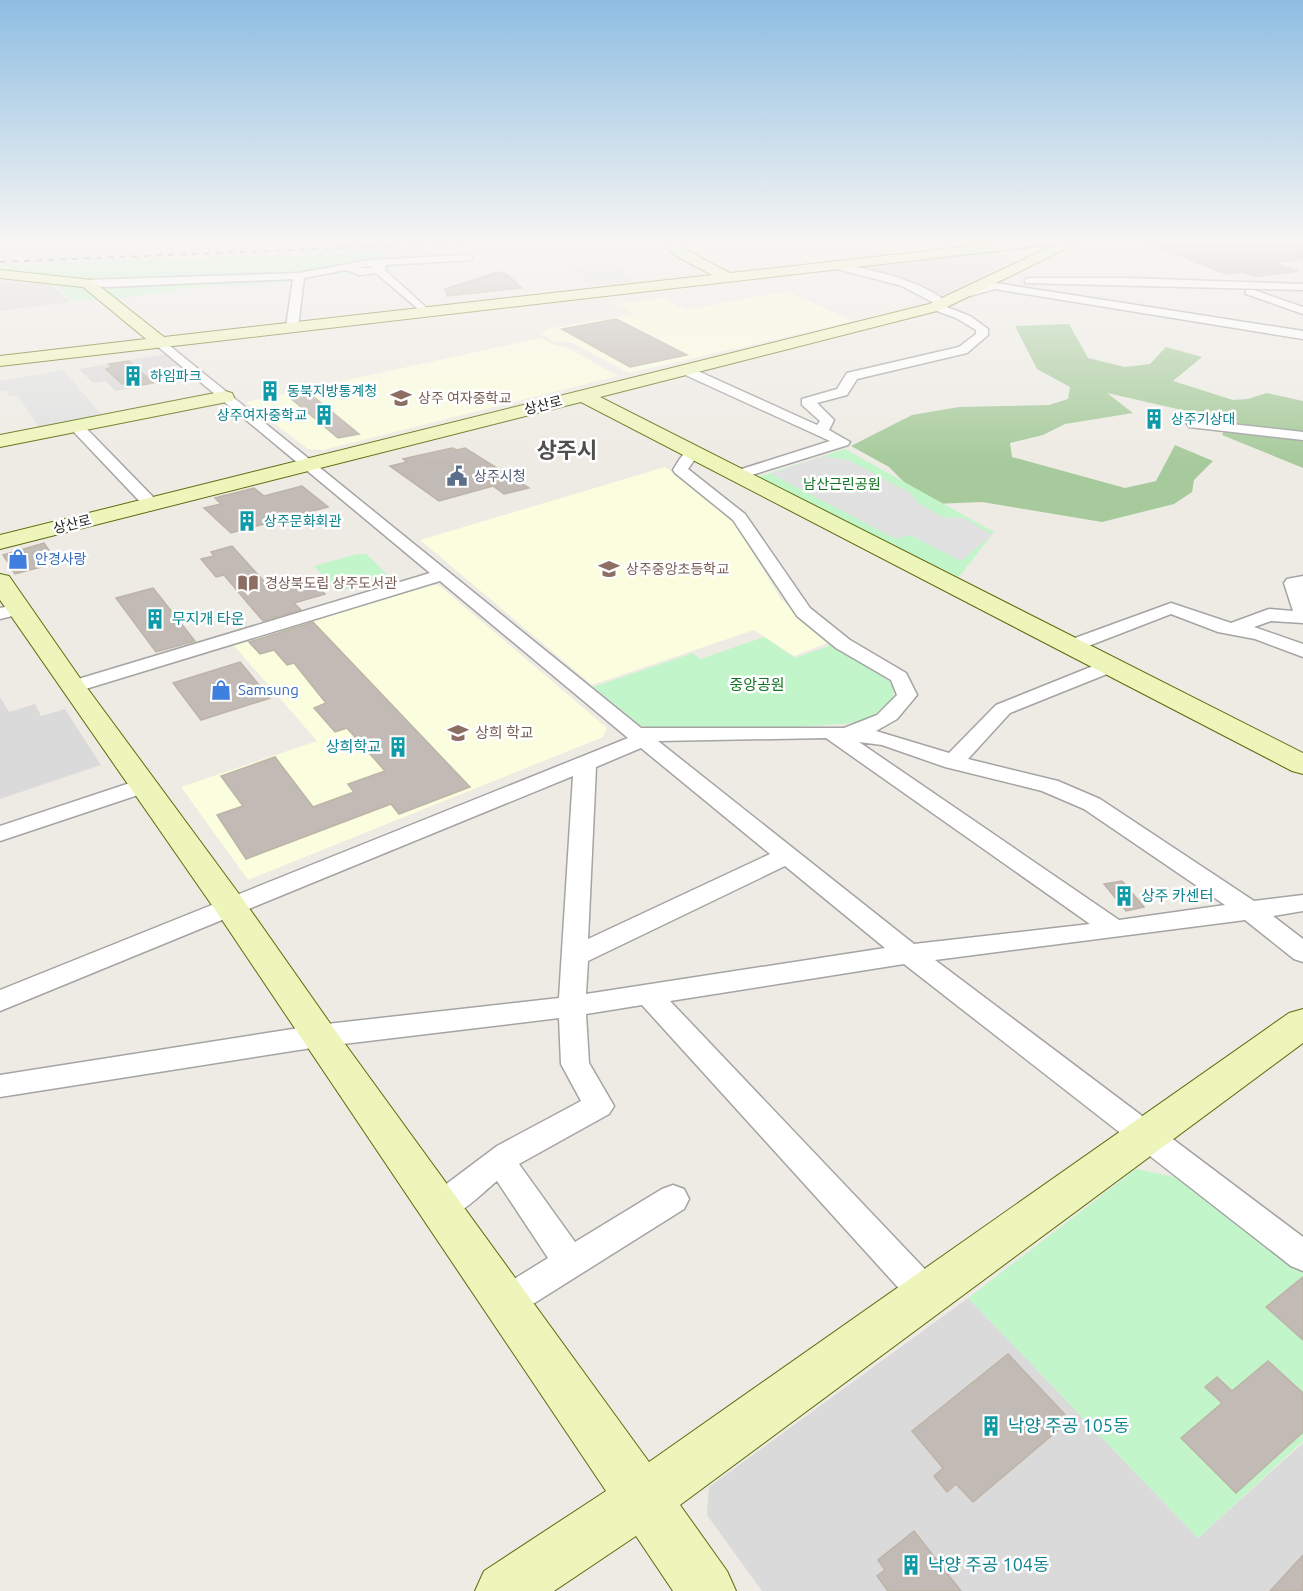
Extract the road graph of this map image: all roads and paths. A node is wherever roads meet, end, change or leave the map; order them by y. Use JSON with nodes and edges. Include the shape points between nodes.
{"nodes":[{"id":1,"x":129,"y":314,"type":"edge"},
{"id":2,"x":294,"y":314,"type":"edge"},
{"id":3,"x":399,"y":314,"type":"edge"},
{"id":4,"x":898,"y":314,"type":"edge"},
{"id":5,"x":958,"y":314,"type":"edge"},
{"id":6,"x":1150,"y":314,"type":"edge"},
{"id":7,"x":292,"y":327,"type":"junction"},
{"id":8,"x":1303,"y":335,"type":"edge"},
{"id":9,"x":160,"y":342,"type":"junction"},
{"id":10,"x":0,"y":360,"type":"edge"},
{"id":11,"x":685,"y":370,"type":"junction"},
{"id":12,"x":582,"y":395,"type":"junction"},
{"id":13,"x":225,"y":397,"type":"junction"},
{"id":14,"x":1194,"y":424,"type":"dead end"},
{"id":15,"x":76,"y":426,"type":"junction"},
{"id":16,"x":821,"y":432,"type":"junction"},
{"id":17,"x":1303,"y":435,"type":"edge"},
{"id":18,"x":0,"y":441,"type":"edge"},
{"id":19,"x":693,"y":452,"type":"junction"},
{"id":20,"x":310,"y":465,"type":"junction"},
{"id":21,"x":737,"y":475,"type":"junction"},
{"id":22,"x":151,"y":504,"type":"junction"},
{"id":23,"x":0,"y":542,"type":"edge"},
{"id":24,"x":441,"y":575,"type":"junction"},
{"id":25,"x":1303,"y":581,"type":"edge"},
{"id":26,"x":6,"y":601,"type":"edge"},
{"id":27,"x":1303,"y":615,"type":"edge"},
{"id":28,"x":1233,"y":629,"type":"junction"},
{"id":29,"x":1071,"y":646,"type":"junction"},
{"id":30,"x":1303,"y":651,"type":"edge"},
{"id":31,"x":1110,"y":666,"type":"junction"},
{"id":32,"x":72,"y":687,"type":"junction"},
{"id":33,"x":829,"y":732,"type":"junction"},
{"id":34,"x":640,"y":737,"type":"junction"},
{"id":35,"x":953,"y":762,"type":"junction"},
{"id":36,"x":585,"y":763,"type":"junction"},
{"id":37,"x":1303,"y":765,"type":"edge"},
{"id":38,"x":146,"y":785,"type":"junction"},
{"id":39,"x":0,"y":834,"type":"edge"},
{"id":40,"x":787,"y":856,"type":"junction"},
{"id":41,"x":1303,"y":903,"type":"edge"},
{"id":42,"x":230,"y":906,"type":"junction"},
{"id":43,"x":1251,"y":911,"type":"junction"},
{"id":44,"x":1114,"y":929,"type":"junction"},
{"id":45,"x":1303,"y":953,"type":"edge"},
{"id":46,"x":909,"y":954,"type":"junction"},
{"id":47,"x":573,"y":957,"type":"junction"},
{"id":48,"x":648,"y":994,"type":"junction"},
{"id":49,"x":0,"y":1001,"type":"edge"},
{"id":50,"x":572,"y":1006,"type":"junction"},
{"id":51,"x":1303,"y":1023,"type":"edge"},
{"id":52,"x":318,"y":1036,"type":"junction"},
{"id":53,"x":0,"y":1086,"type":"edge"},
{"id":54,"x":1148,"y":1135,"type":"junction"},
{"id":55,"x":500,"y":1161,"type":"junction"},
{"id":56,"x":673,"y":1199,"type":"dead end"},
{"id":57,"x":440,"y":1207,"type":"junction"},
{"id":58,"x":1303,"y":1256,"type":"edge"},
{"id":59,"x":570,"y":1263,"type":"junction"},
{"id":60,"x":926,"y":1294,"type":"junction"},
{"id":61,"x":505,"y":1303,"type":"junction"},
{"id":62,"x":644,"y":1498,"type":"junction"},
{"id":63,"x":504,"y":1591,"type":"edge"},
{"id":64,"x":707,"y":1591,"type":"edge"}],
"edges":[{"from":1,"to":9,"type":"street"},
{"from":2,"to":7,"type":"street"},
{"from":3,"to":7,"type":"street"},
{"from":4,"to":11,"type":"street","name":"상산로"},
{"from":5,"to":16,"type":"street","via":[[982,329],[982,335],[963,350],[852,376],[842,392],[807,402],[827,420]]},
{"from":6,"to":8,"type":"street"},
{"from":7,"to":9,"type":"street"},
{"from":9,"to":10,"type":"street"},
{"from":9,"to":13,"type":"street"},
{"from":11,"to":12,"type":"street","name":"상산로"},
{"from":11,"to":16,"type":"street"},
{"from":12,"to":19,"type":"street"},
{"from":12,"to":20,"type":"street","name":"상산로"},
{"from":13,"to":15,"type":"street"},
{"from":13,"to":20,"type":"street"},
{"from":14,"to":17,"type":"street"},
{"from":15,"to":18,"type":"street"},
{"from":15,"to":22,"type":"street"},
{"from":16,"to":21,"type":"street","via":[[843,442]]},
{"from":19,"to":21,"type":"street"},
{"from":19,"to":33,"type":"street","via":[[680,470],[739,517],[803,612],[843,644],[898,677],[907,695],[872,728]]},
{"from":20,"to":22,"type":"street","name":"상산로"},
{"from":20,"to":24,"type":"street"},
{"from":21,"to":29,"type":"street"},
{"from":22,"to":23,"type":"street","name":"상산로"},
{"from":24,"to":32,"type":"street"},
{"from":24,"to":34,"type":"street"},
{"from":25,"to":27,"type":"street","via":[[1293,583]]},
{"from":26,"to":32,"type":"street"},
{"from":27,"to":28,"type":"street","via":[[1269,615]]},
{"from":28,"to":29,"type":"street","via":[[1171,608]]},
{"from":28,"to":30,"type":"street","via":[[1259,634]]},
{"from":29,"to":31,"type":"street"},
{"from":31,"to":35,"type":"street","via":[[1003,709]]},
{"from":31,"to":37,"type":"street"},
{"from":32,"to":38,"type":"street"},
{"from":33,"to":34,"type":"street"},
{"from":33,"to":35,"type":"street","via":[[885,739]]},
{"from":33,"to":44,"type":"street"},
{"from":34,"to":36,"type":"street"},
{"from":34,"to":40,"type":"street"},
{"from":35,"to":43,"type":"street","via":[[1050,786],[1092,804]]},
{"from":36,"to":42,"type":"street"},
{"from":36,"to":47,"type":"street"},
{"from":38,"to":39,"type":"street"},
{"from":38,"to":42,"type":"street"},
{"from":40,"to":46,"type":"street"},
{"from":40,"to":47,"type":"street"},
{"from":41,"to":43,"type":"street"},
{"from":42,"to":49,"type":"street"},
{"from":42,"to":52,"type":"street"},
{"from":43,"to":44,"type":"street"},
{"from":43,"to":45,"type":"street"},
{"from":44,"to":46,"type":"street"},
{"from":46,"to":48,"type":"street"},
{"from":46,"to":54,"type":"street"},
{"from":47,"to":50,"type":"street"},
{"from":48,"to":50,"type":"street"},
{"from":48,"to":60,"type":"street"},
{"from":50,"to":52,"type":"street"},
{"from":50,"to":55,"type":"street","via":[[575,1064],[599,1106]]},
{"from":51,"to":54,"type":"street"},
{"from":52,"to":53,"type":"street"},
{"from":52,"to":57,"type":"street"},
{"from":54,"to":58,"type":"street"},
{"from":54,"to":60,"type":"street"},
{"from":55,"to":57,"type":"street"},
{"from":55,"to":59,"type":"street"},
{"from":56,"to":59,"type":"street"},
{"from":57,"to":61,"type":"street"},
{"from":59,"to":61,"type":"street"},
{"from":60,"to":62,"type":"street"},
{"from":61,"to":62,"type":"street"},
{"from":62,"to":63,"type":"street"},
{"from":62,"to":64,"type":"street"}]}
